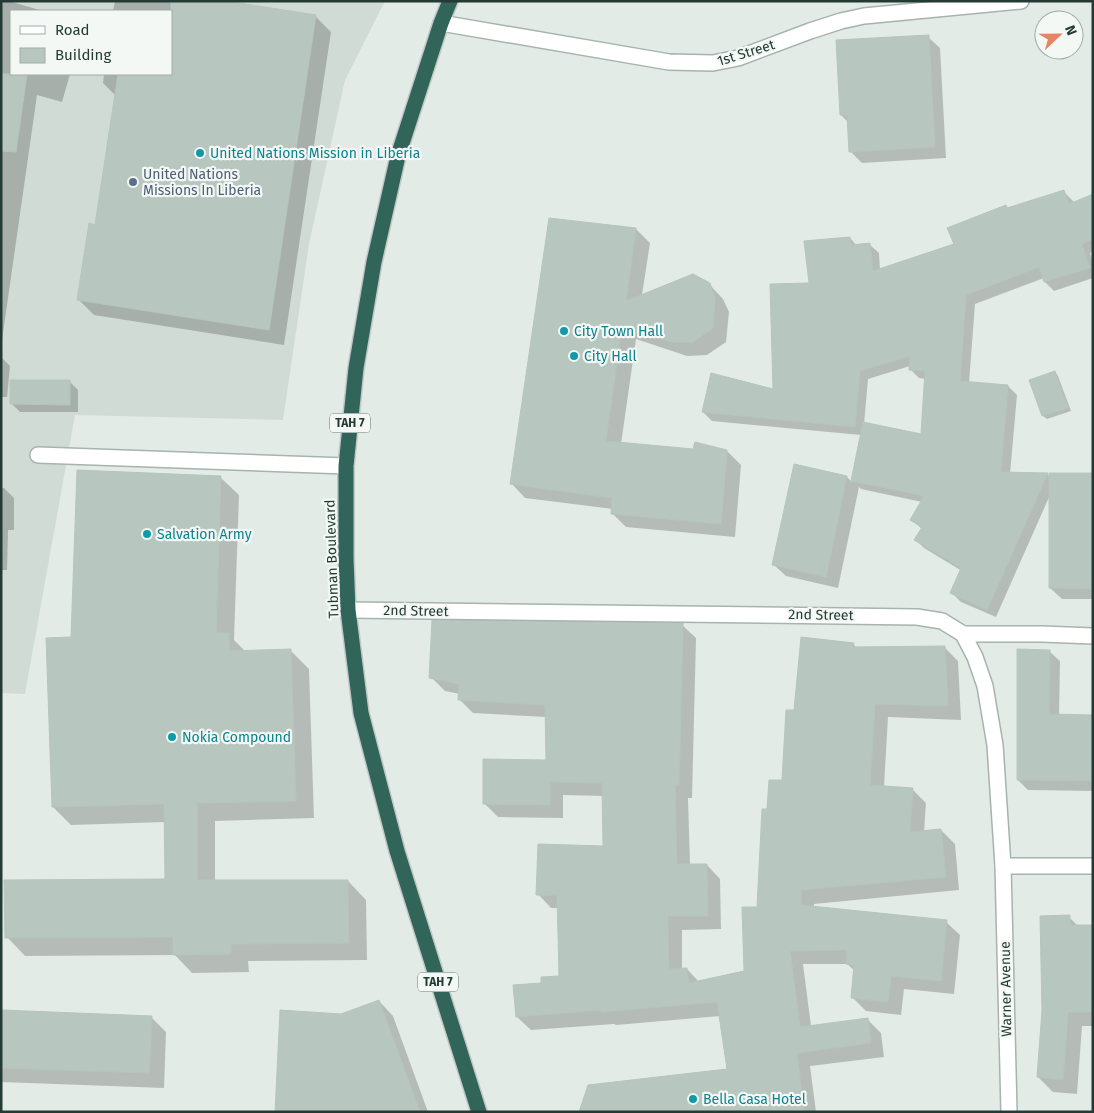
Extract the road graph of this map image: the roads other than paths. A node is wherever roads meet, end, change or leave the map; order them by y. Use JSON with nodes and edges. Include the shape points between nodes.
{"nodes":[{"id":1,"x":450,"y":1,"type":"edge"},
{"id":2,"x":1021,"y":1,"type":"edge"},
{"id":3,"x":441,"y":23,"type":"junction"},
{"id":4,"x":38,"y":455,"type":"dead end"},
{"id":5,"x":346,"y":466,"type":"junction"},
{"id":6,"x":348,"y":610,"type":"junction"},
{"id":7,"x":963,"y":634,"type":"junction"},
{"id":8,"x":1093,"y":636,"type":"edge"},
{"id":9,"x":1003,"y":866,"type":"junction"},
{"id":10,"x":1093,"y":866,"type":"edge"},
{"id":11,"x":479,"y":1112,"type":"edge"},
{"id":12,"x":1009,"y":1112,"type":"edge"}],
"edges":[{"from":1,"to":3,"type":"highway","name":"Tubman Boulevard","number":"TAH 7"},
{"from":2,"to":3,"type":"street","name":"1st Street","via":[[864,16],[841,21],[738,58],[713,63],[669,62]]},
{"from":3,"to":5,"type":"highway","name":"Tubman Boulevard","number":"TAH 7","via":[[398,156],[374,262],[356,368]]},
{"from":4,"to":5,"type":"street"},
{"from":5,"to":6,"type":"highway","name":"Tubman Boulevard","number":"TAH 7"},
{"from":6,"to":7,"type":"street","name":"2nd Street","via":[[917,617],[942,621]]},
{"from":6,"to":11,"type":"highway","name":"Tubman Boulevard","number":"TAH 7","via":[[361,713],[397,852]]},
{"from":7,"to":8,"type":"street"},
{"from":7,"to":9,"type":"street","via":[[985,686],[995,745]]},
{"from":9,"to":10,"type":"street"},
{"from":9,"to":12,"type":"street","name":"Warner Avenue"}]}
